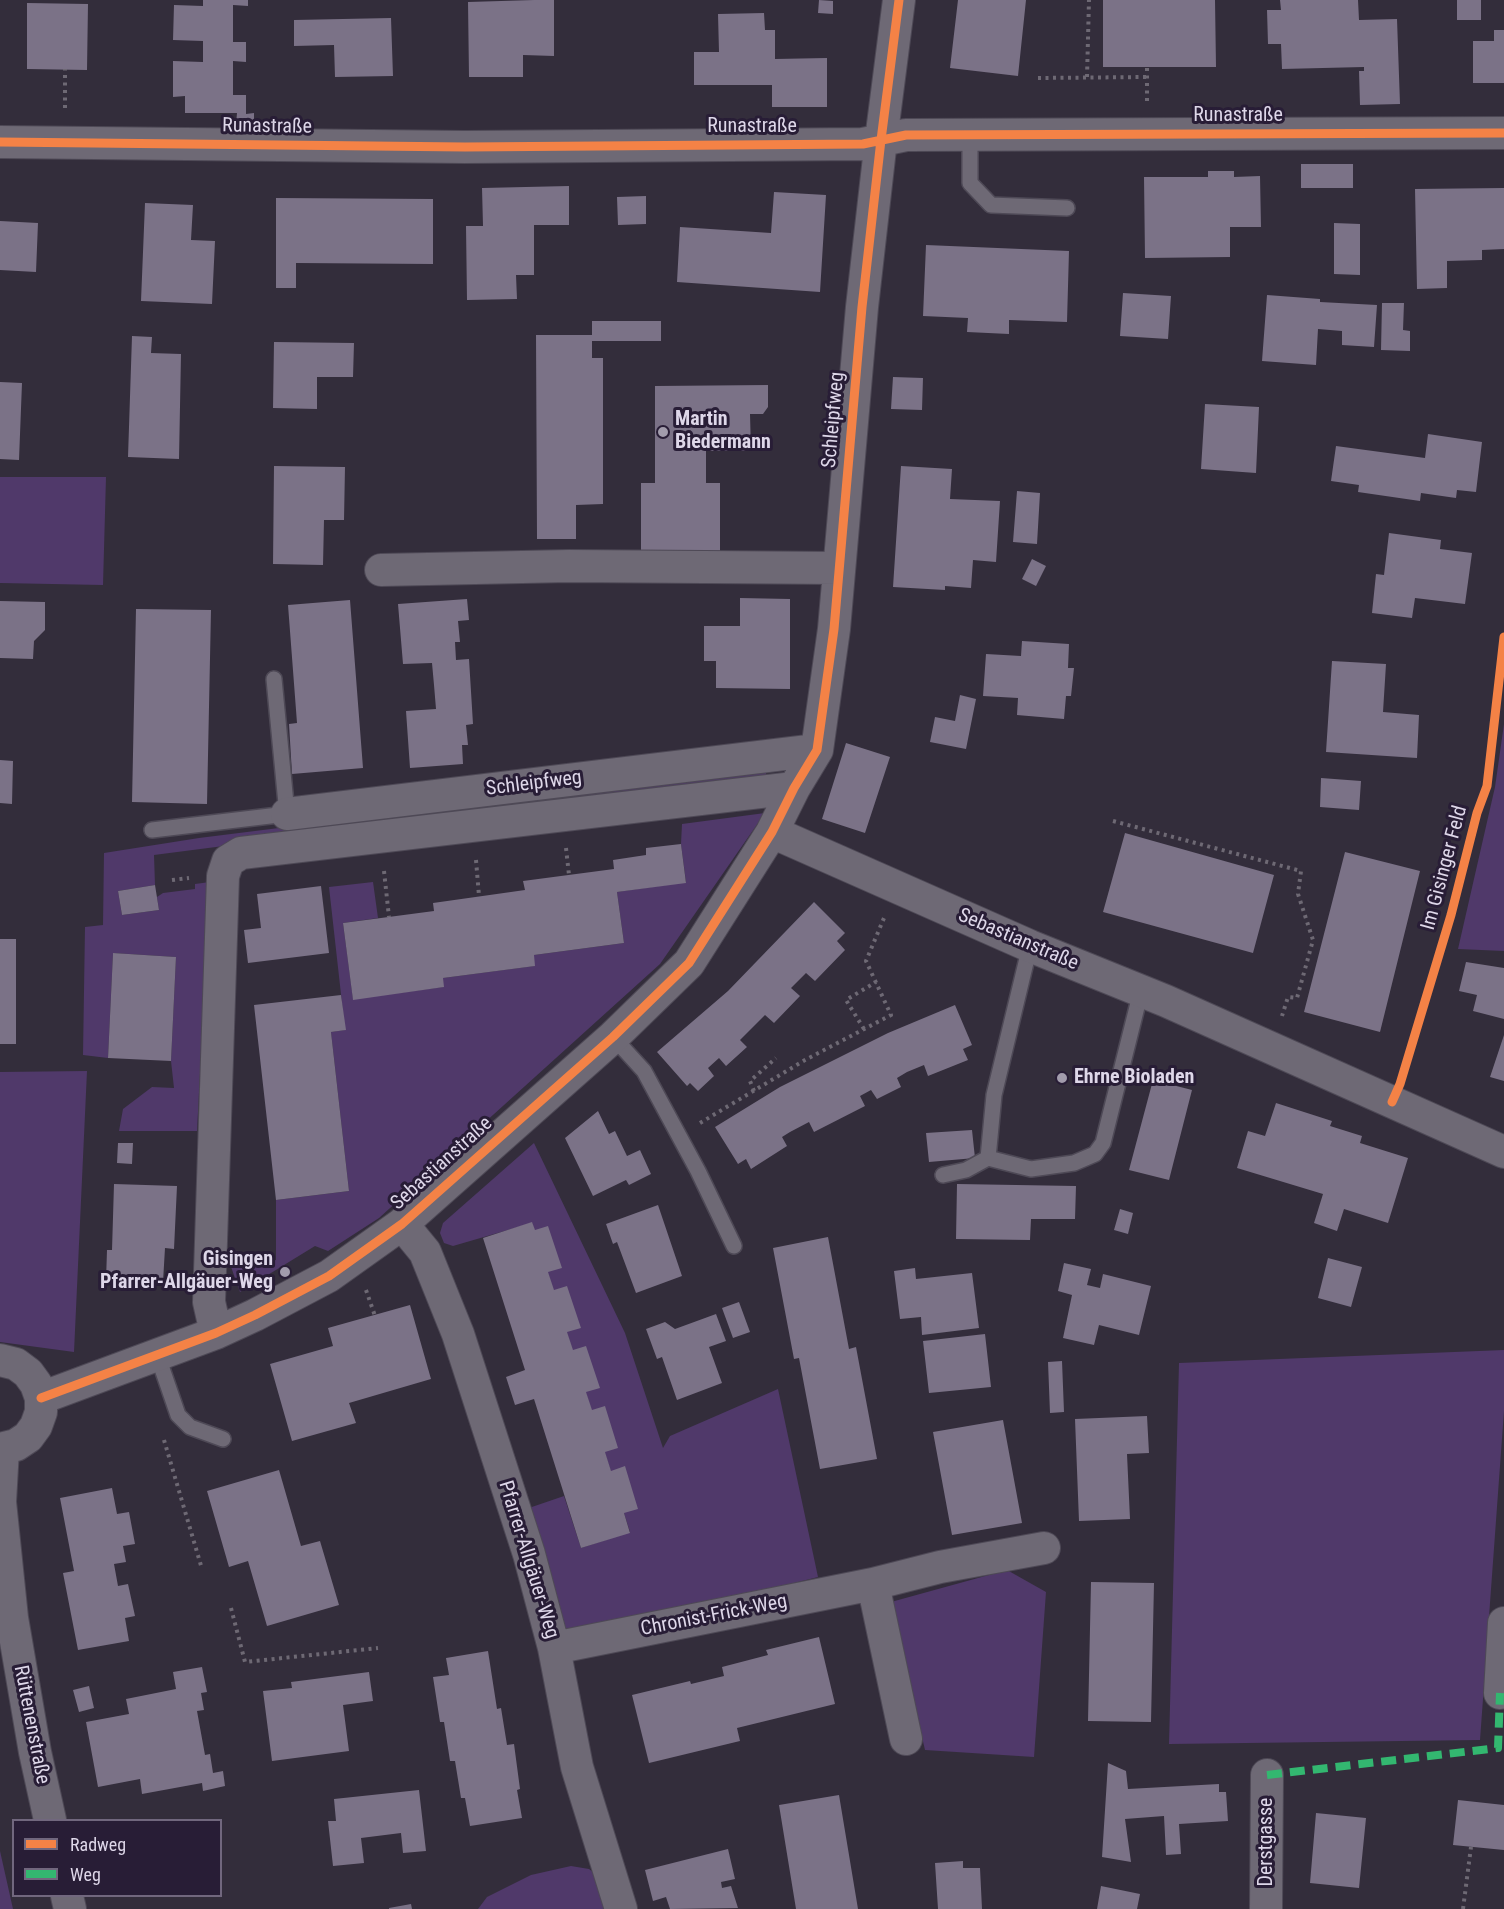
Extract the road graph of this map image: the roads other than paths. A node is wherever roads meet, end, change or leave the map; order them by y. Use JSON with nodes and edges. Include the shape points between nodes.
{"nodes":[{"id":1,"x":899,"y":0,"type":"edge"},
{"id":2,"x":1504,"y":134,"type":"edge"},
{"id":3,"x":970,"y":135,"type":"junction"},
{"id":4,"x":881,"y":140,"type":"junction"},
{"id":5,"x":0,"y":142,"type":"edge"},
{"id":6,"x":1067,"y":208,"type":"dead end"},
{"id":7,"x":838,"y":568,"type":"junction"},
{"id":8,"x":381,"y":570,"type":"dead end"},
{"id":9,"x":274,"y":678,"type":"dead end"},
{"id":10,"x":817,"y":750,"type":"junction"},
{"id":11,"x":794,"y":788,"type":"junction"},
{"id":12,"x":286,"y":814,"type":"junction"},
{"id":13,"x":152,"y":830,"type":"dead end"},
{"id":14,"x":772,"y":832,"type":"junction"},
{"id":15,"x":1030,"y":946,"type":"junction"},
{"id":16,"x":1142,"y":991,"type":"junction"},
{"id":17,"x":613,"y":1037,"type":"junction"},
{"id":18,"x":1504,"y":1152,"type":"edge"},
{"id":19,"x":988,"y":1158,"type":"junction"},
{"id":20,"x":943,"y":1175,"type":"dead end"},
{"id":21,"x":402,"y":1224,"type":"junction"},
{"id":22,"x":734,"y":1246,"type":"dead end"},
{"id":23,"x":216,"y":1333,"type":"junction"},
{"id":24,"x":157,"y":1354,"type":"junction"},
{"id":25,"x":0,"y":1360,"type":"edge"},
{"id":26,"x":41,"y":1398,"type":"junction"},
{"id":27,"x":223,"y":1439,"type":"dead end"},
{"id":28,"x":1,"y":1449,"type":"edge"},
{"id":29,"x":1044,"y":1548,"type":"dead end"},
{"id":30,"x":873,"y":1584,"type":"junction"},
{"id":31,"x":1504,"y":1623,"type":"edge"},
{"id":32,"x":555,"y":1648,"type":"junction"},
{"id":33,"x":1500,"y":1693,"type":"dead end"},
{"id":34,"x":906,"y":1739,"type":"dead end"},
{"id":35,"x":1267,"y":1775,"type":"dead end"},
{"id":36,"x":50,"y":1819,"type":"edge"},
{"id":37,"x":621,"y":1909,"type":"edge"},
{"id":38,"x":1266,"y":1909,"type":"edge"}],
"edges":[{"from":1,"to":4,"type":"street","name":"Schleipfweg"},
{"from":2,"to":3,"type":"street","name":"Runastraße"},
{"from":3,"to":4,"type":"street","name":"Runastraße","via":[[906,135]]},
{"from":3,"to":6,"type":"lane","via":[[970,183],[991,205]]},
{"from":4,"to":5,"type":"street","name":"Runastraße","via":[[863,144],[430,147]]},
{"from":4,"to":7,"type":"street","name":"Schleipfweg"},
{"from":7,"to":8,"type":"street","via":[[569,566]]},
{"from":7,"to":10,"type":"street","name":"Schleipfweg","via":[[834,629]]},
{"from":9,"to":12,"type":"lane"},
{"from":10,"to":11,"type":"street","name":"Schleipfweg"},
{"from":10,"to":12,"type":"street","name":"Schleipfweg"},
{"from":11,"to":14,"type":"street","name":"Schleipfweg"},
{"from":11,"to":23,"type":"street","via":[[241,853],[228,861],[223,876],[209,1302]]},
{"from":12,"to":13,"type":"lane"},
{"from":14,"to":15,"type":"street","name":"Sebastianstraße"},
{"from":14,"to":17,"type":"street","name":"Sebastianstraße","via":[[689,963]]},
{"from":15,"to":16,"type":"street","name":"Sebastianstraße"},
{"from":15,"to":19,"type":"lane","via":[[994,1095]]},
{"from":16,"to":18,"type":"street","name":"Sebastianstraße"},
{"from":16,"to":19,"type":"lane","via":[[1103,1143],[1095,1154],[1074,1163],[1031,1168]]},
{"from":17,"to":21,"type":"street","name":"Sebastianstraße"},
{"from":17,"to":22,"type":"lane","via":[[644,1071]]},
{"from":19,"to":20,"type":"lane","via":[[966,1170]]},
{"from":21,"to":23,"type":"street","name":"Sebastianstraße","via":[[329,1276]]},
{"from":21,"to":32,"type":"street","name":"Pfarrer-Allgäuer-Weg","via":[[425,1252],[458,1334]]},
{"from":23,"to":24,"type":"street","name":"Sebastianstraße"},
{"from":24,"to":26,"type":"street","name":"Sebastianstraße"},
{"from":24,"to":27,"type":"lane","via":[[178,1415],[190,1427]]},
{"from":25,"to":26,"type":"street","via":[[16,1364],[28,1373]]},
{"from":26,"to":28,"type":"street","via":[[32,1431],[16,1445]]},
{"from":28,"to":36,"type":"street","name":"Rüttenenstraße","via":[[0,1502],[12,1618]]},
{"from":29,"to":30,"type":"street","name":"Chronist-Frick-Weg"},
{"from":30,"to":32,"type":"street","name":"Chronist-Frick-Weg"},
{"from":30,"to":34,"type":"street"},
{"from":31,"to":33,"type":"street"},
{"from":32,"to":37,"type":"street","name":"Pfarrer-Allgäuer-Weg","via":[[577,1767]]},
{"from":35,"to":38,"type":"street","name":"Derstgasse"}]}
